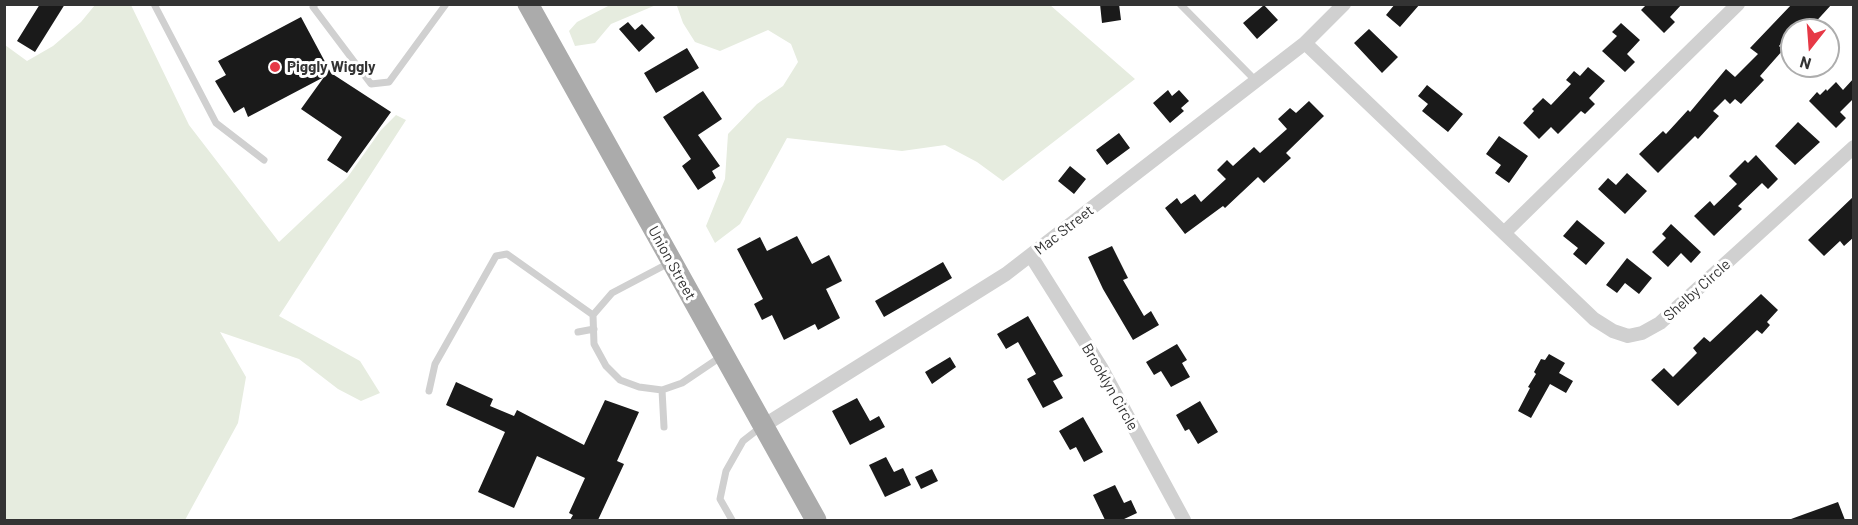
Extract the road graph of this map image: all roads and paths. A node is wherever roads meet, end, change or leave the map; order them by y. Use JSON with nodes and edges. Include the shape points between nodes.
{"nodes":[{"id":1,"x":154,"y":4,"type":"edge"},
{"id":2,"x":315,"y":4,"type":"edge"},
{"id":3,"x":446,"y":4,"type":"edge"},
{"id":4,"x":528,"y":4,"type":"edge"},
{"id":5,"x":1180,"y":4,"type":"edge"},
{"id":6,"x":1344,"y":4,"type":"edge"},
{"id":7,"x":1738,"y":4,"type":"edge"},
{"id":8,"x":1305,"y":43,"type":"junction"},
{"id":9,"x":1256,"y":81,"type":"junction"},
{"id":10,"x":1854,"y":147,"type":"edge"},
{"id":11,"x":264,"y":160,"type":"dead end"},
{"id":12,"x":1504,"y":233,"type":"junction"},
{"id":13,"x":1031,"y":256,"type":"junction"},
{"id":14,"x":671,"y":262,"type":"junction"},
{"id":15,"x":593,"y":315,"type":"junction"},
{"id":16,"x":594,"y":329,"type":"junction"},
{"id":17,"x":578,"y":332,"type":"dead end"},
{"id":18,"x":723,"y":355,"type":"junction"},
{"id":19,"x":662,"y":390,"type":"junction"},
{"id":20,"x":429,"y":391,"type":"dead end"},
{"id":21,"x":763,"y":426,"type":"junction"},
{"id":22,"x":664,"y":427,"type":"dead end"},
{"id":23,"x":732,"y":520,"type":"edge"},
{"id":24,"x":816,"y":520,"type":"edge"},
{"id":25,"x":1184,"y":520,"type":"edge"}],
"edges":[{"from":1,"to":11,"type":"lane","via":[[216,123]]},
{"from":2,"to":3,"type":"lane","via":[[313,7],[371,84],[389,82]]},
{"from":4,"to":14,"type":"main road","name":"Union Street"},
{"from":5,"to":9,"type":"lane"},
{"from":6,"to":8,"type":"street","name":"Mac Street"},
{"from":7,"to":12,"type":"street"},
{"from":8,"to":9,"type":"street","name":"Mac Street"},
{"from":8,"to":12,"type":"street","name":"Shelby Circle"},
{"from":9,"to":13,"type":"street","name":"Mac Street"},
{"from":10,"to":12,"type":"street","name":"Shelby Circle","via":[[1660,323],[1642,333],[1629,336],[1594,319]]},
{"from":13,"to":21,"type":"street","name":"Mac Street"},
{"from":13,"to":25,"type":"street","name":"Brooklyn Circle","via":[[1102,369]]},
{"from":14,"to":15,"type":"lane","via":[[612,293]]},
{"from":14,"to":18,"type":"main road","name":"Union Street"},
{"from":15,"to":16,"type":"lane"},
{"from":15,"to":20,"type":"lane","via":[[507,254],[495,256],[435,363]]},
{"from":16,"to":17,"type":"lane"},
{"from":16,"to":19,"type":"lane","via":[[594,344],[606,366],[620,380]]},
{"from":18,"to":19,"type":"lane","via":[[682,383]]},
{"from":18,"to":21,"type":"main road","name":"Union Street"},
{"from":19,"to":22,"type":"lane"},
{"from":21,"to":23,"type":"lane","via":[[743,441],[726,471],[720,499]]},
{"from":21,"to":24,"type":"main road","name":"Union Street"}]}
